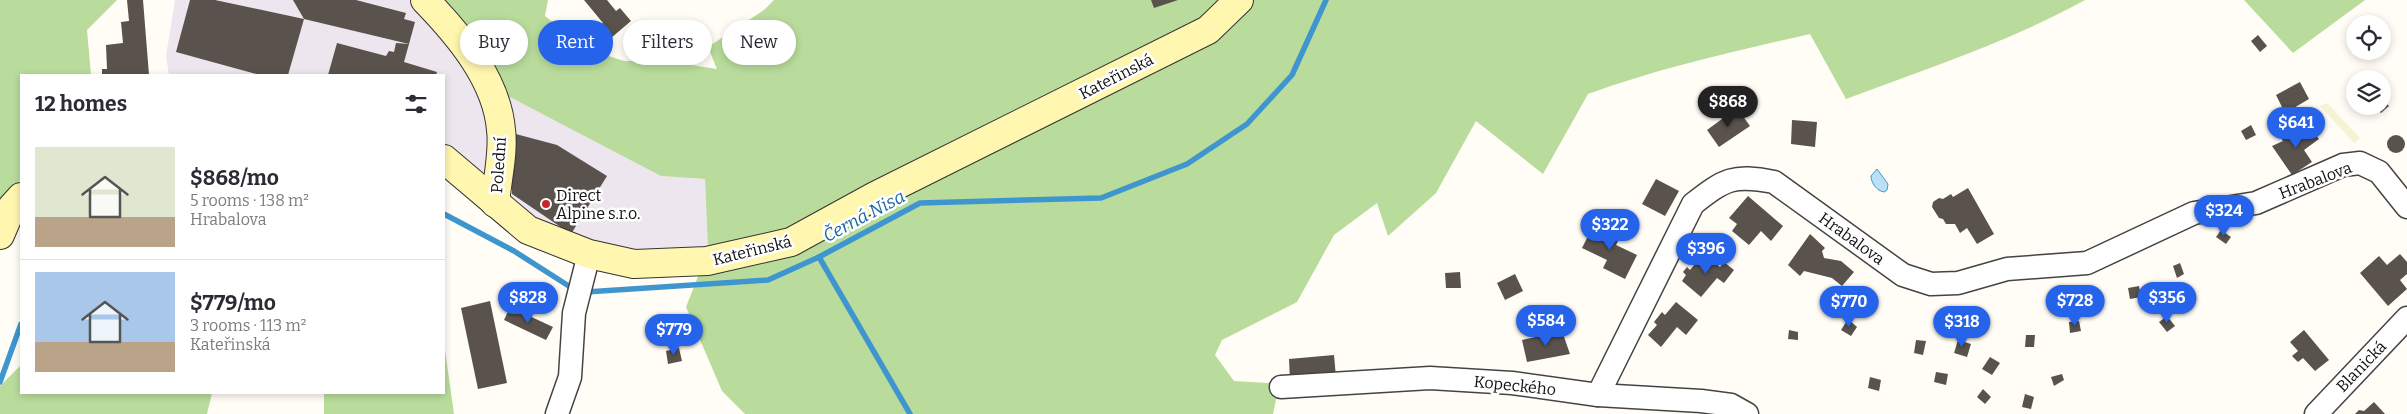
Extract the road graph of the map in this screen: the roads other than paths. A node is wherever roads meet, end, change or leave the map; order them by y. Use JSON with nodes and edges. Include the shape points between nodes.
{"nodes":[{"id":1,"x":425,"y":0,"type":"edge"},
{"id":2,"x":1239,"y":0,"type":"edge"},
{"id":3,"x":445,"y":160,"type":"edge"},
{"id":4,"x":20,"y":198,"type":"edge"},
{"id":5,"x":495,"y":203,"type":"junction"},
{"id":6,"x":2407,"y":207,"type":"edge"},
{"id":7,"x":0,"y":235,"type":"edge"},
{"id":8,"x":586,"y":266,"type":"junction"},
{"id":9,"x":2407,"y":318,"type":"edge"},
{"id":10,"x":1280,"y":387,"type":"dead end"},
{"id":11,"x":1598,"y":395,"type":"junction"},
{"id":12,"x":557,"y":414,"type":"edge"},
{"id":13,"x":1747,"y":414,"type":"edge"},
{"id":14,"x":2316,"y":414,"type":"edge"}],
"edges":[{"from":1,"to":5,"type":"street","name":"Polední","via":[[445,21],[490,83],[502,130]]},
{"from":2,"to":8,"type":"street","name":"Kateřinská","via":[[1208,30],[875,196],[791,242],[707,261]]},
{"from":3,"to":5,"type":"street","name":"Kateřinská"},
{"from":4,"to":7,"type":"street","via":[[12,207]]},
{"from":5,"to":8,"type":"street","name":"Kateřinská","via":[[528,230]]},
{"from":6,"to":11,"type":"street","name":"Hrabalova","via":[[2379,172],[2360,163],[2343,165],[2256,203],[2194,213],[2087,263],[2007,269],[1958,283],[1930,284],[1903,275],[1774,182],[1749,177],[1720,183],[1693,204]]},
{"from":8,"to":12,"type":"street","via":[[574,313],[570,377]]},
{"from":9,"to":14,"type":"street","name":"Blanická"},
{"from":10,"to":11,"type":"street","name":"Kopeckého","via":[[1430,378],[1512,383]]},
{"from":11,"to":13,"type":"street","name":"Kopeckého","via":[[1701,400],[1731,405]]}]}
